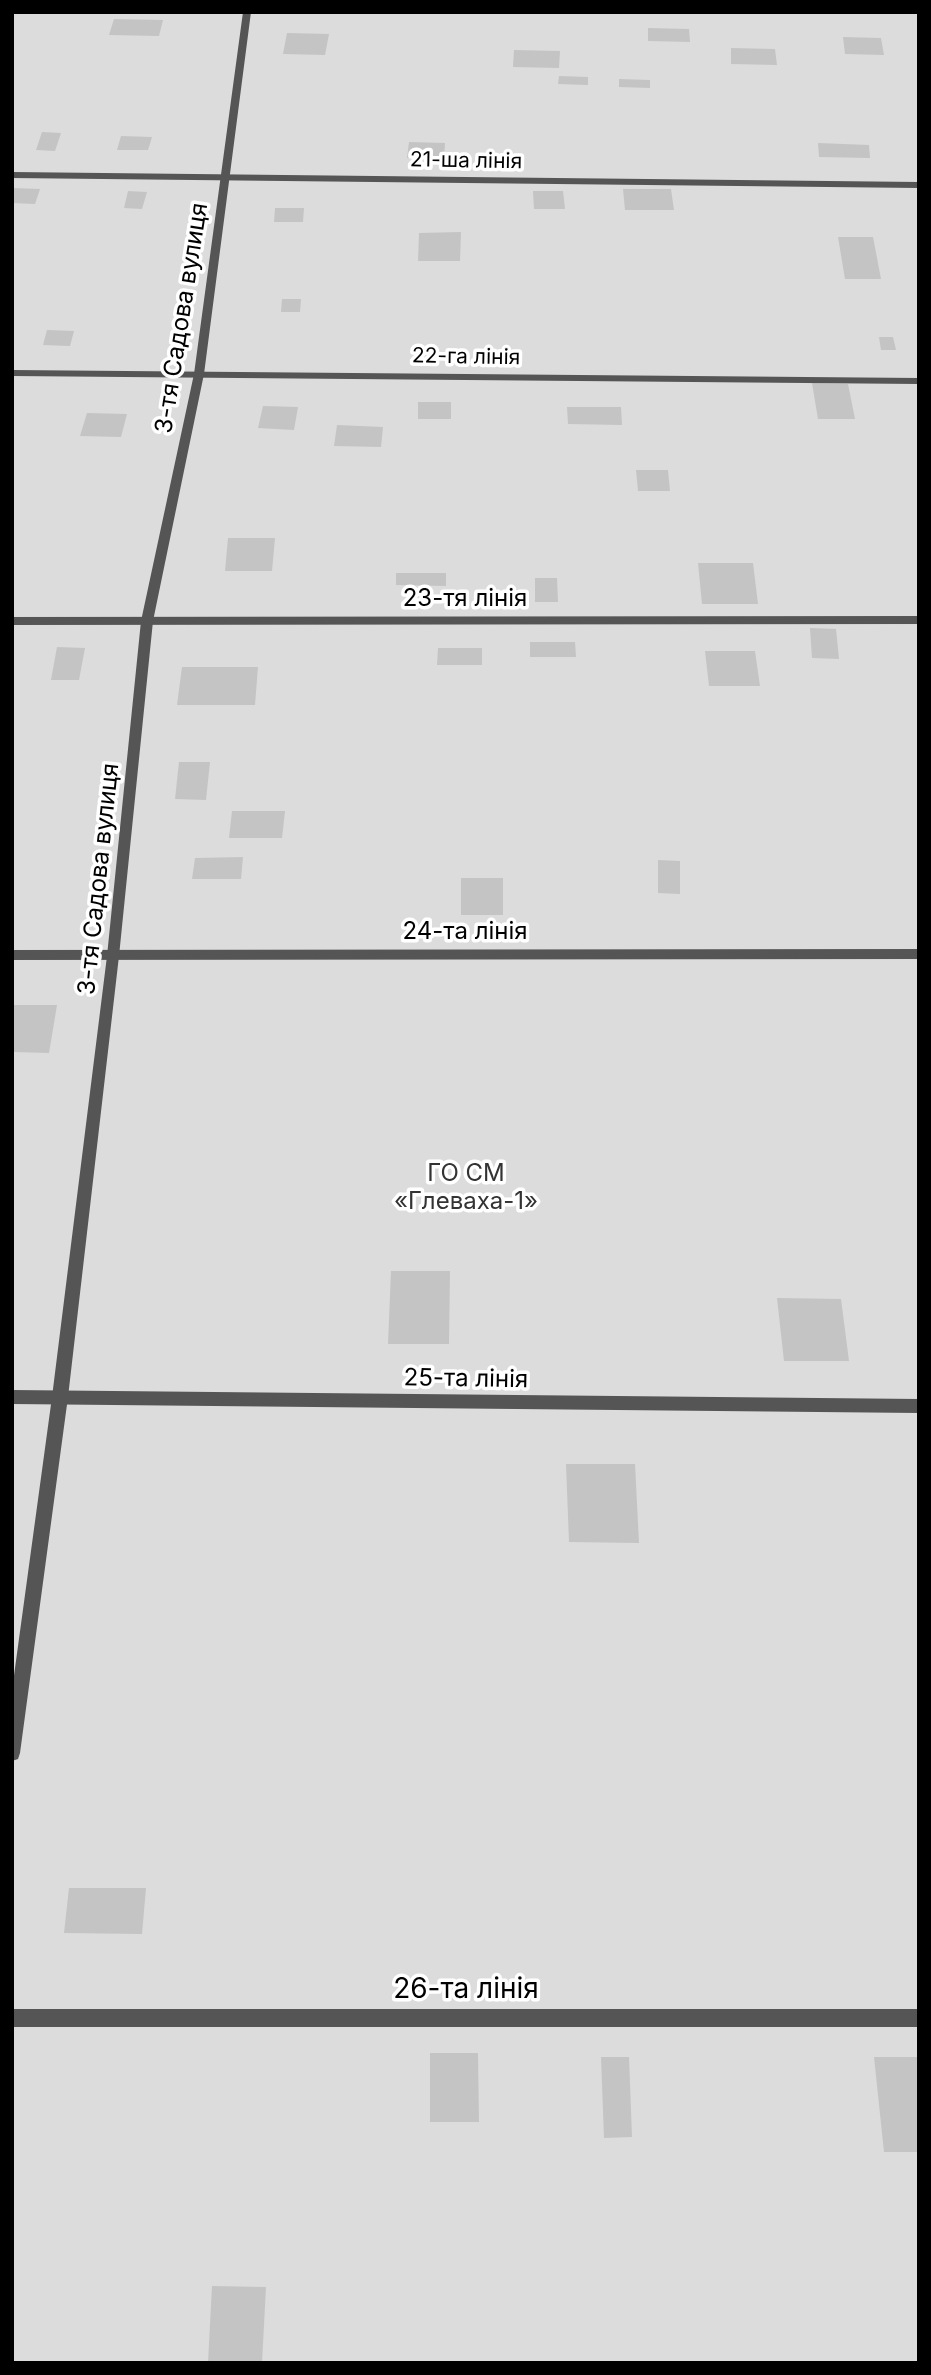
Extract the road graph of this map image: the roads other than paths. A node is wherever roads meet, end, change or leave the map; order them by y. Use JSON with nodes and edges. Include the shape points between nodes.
{"nodes":[{"id":1,"x":247,"y":12,"type":"edge"},
{"id":2,"x":12,"y":175,"type":"edge"},
{"id":3,"x":225,"y":175,"type":"junction"},
{"id":4,"x":919,"y":185,"type":"edge"},
{"id":5,"x":12,"y":373,"type":"edge"},
{"id":6,"x":199,"y":374,"type":"junction"},
{"id":7,"x":919,"y":381,"type":"edge"},
{"id":8,"x":919,"y":620,"type":"edge"},
{"id":9,"x":12,"y":621,"type":"edge"},
{"id":10,"x":147,"y":621,"type":"junction"},
{"id":11,"x":919,"y":954,"type":"edge"},
{"id":12,"x":12,"y":955,"type":"edge"},
{"id":13,"x":113,"y":956,"type":"junction"},
{"id":14,"x":12,"y":1397,"type":"edge"},
{"id":15,"x":60,"y":1397,"type":"junction"},
{"id":16,"x":919,"y":1406,"type":"edge"},
{"id":17,"x":12,"y":1754,"type":"edge"},
{"id":18,"x":12,"y":2018,"type":"edge"},
{"id":19,"x":919,"y":2018,"type":"edge"}],
"edges":[{"from":1,"to":3,"type":"street","name":"3-тя Садова вулиця"},
{"from":2,"to":3,"type":"street","name":"21-ша лінія"},
{"from":3,"to":4,"type":"street","name":"21-ша лінія"},
{"from":3,"to":6,"type":"street","name":"3-тя Садова вулиця"},
{"from":5,"to":6,"type":"street","name":"22-га лінія"},
{"from":6,"to":7,"type":"street","name":"22-га лінія"},
{"from":6,"to":10,"type":"street","name":"3-тя Садова вулиця"},
{"from":8,"to":10,"type":"street","name":"23-тя лінія"},
{"from":9,"to":10,"type":"street","name":"23-тя лінія"},
{"from":10,"to":13,"type":"street","name":"3-тя Садова вулиця"},
{"from":11,"to":13,"type":"street","name":"24-та лінія"},
{"from":12,"to":13,"type":"street","name":"24-та лінія"},
{"from":13,"to":15,"type":"street","name":"3-тя Садова вулиця"},
{"from":14,"to":15,"type":"street","name":"25-та лінія"},
{"from":15,"to":16,"type":"street","name":"25-та лінія"},
{"from":15,"to":17,"type":"street","name":"3-тя Садова вулиця"},
{"from":18,"to":19,"type":"street","name":"26-та лінія"}]}
